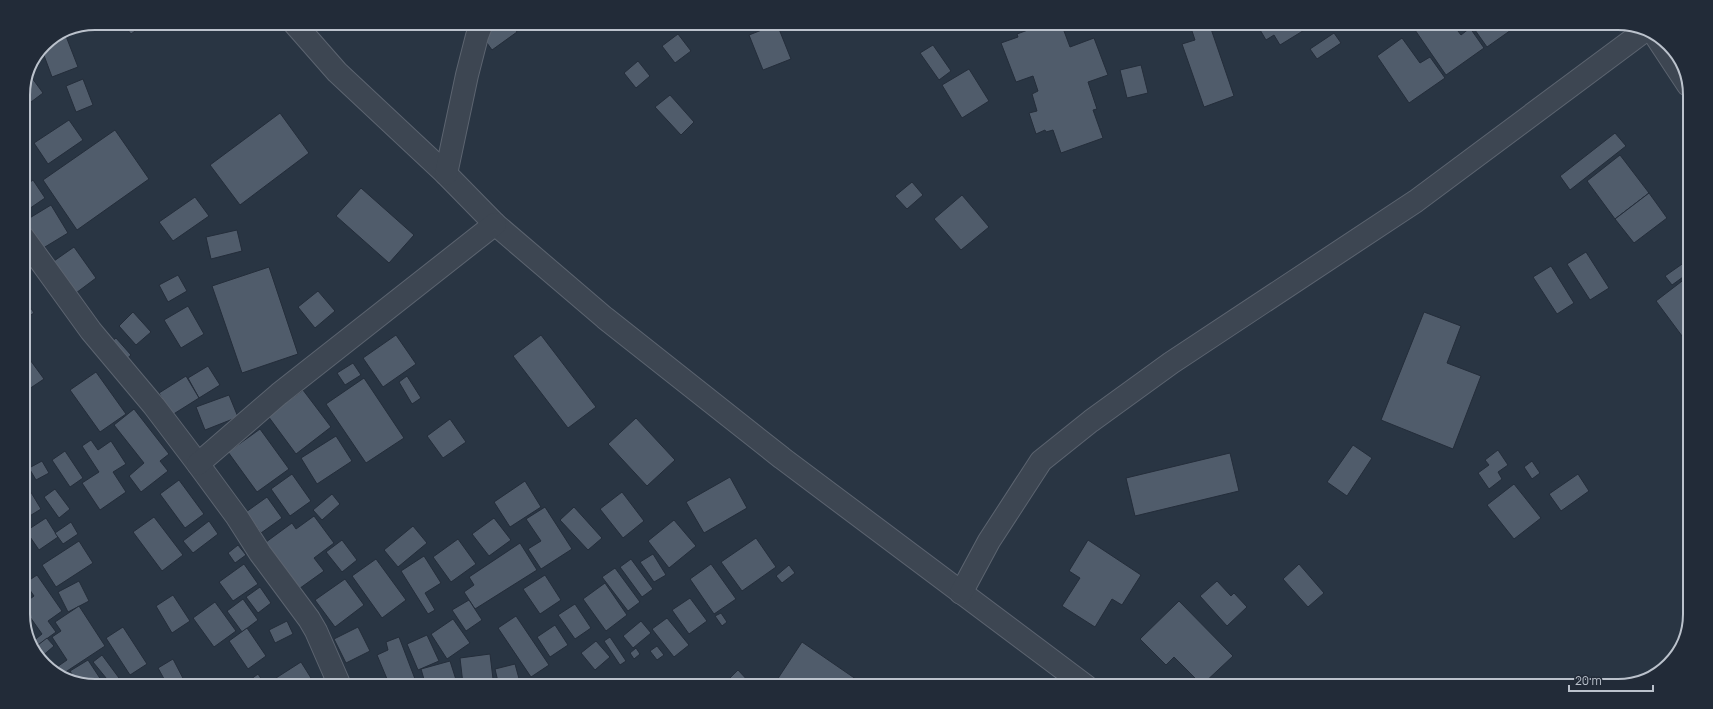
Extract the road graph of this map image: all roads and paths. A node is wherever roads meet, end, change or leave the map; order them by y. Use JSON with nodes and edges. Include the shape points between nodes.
{"nodes":[{"id":1,"x":300,"y":30,"type":"edge"},
{"id":2,"x":479,"y":30,"type":"edge"},
{"id":3,"x":1640,"y":34,"type":"edge"},
{"id":4,"x":1665,"y":50,"type":"edge"},
{"id":5,"x":1678,"y":69,"type":"edge"},
{"id":6,"x":446,"y":174,"type":"junction"},
{"id":7,"x":495,"y":224,"type":"junction"},
{"id":8,"x":30,"y":247,"type":"edge"},
{"id":9,"x":198,"y":464,"type":"junction"},
{"id":10,"x":961,"y":593,"type":"junction"},
{"id":11,"x":337,"y":679,"type":"edge"},
{"id":12,"x":1077,"y":679,"type":"edge"}],
"edges":[{"from":1,"to":6,"type":"street","via":[[337,72]]},
{"from":2,"to":6,"type":"street","via":[[457,116]]},
{"from":3,"to":10,"type":"street","via":[[1416,201],[1171,363],[1041,461],[989,541]]},
{"from":4,"to":5,"type":"street"},
{"from":6,"to":7,"type":"street"},
{"from":7,"to":9,"type":"street","via":[[279,394]]},
{"from":7,"to":10,"type":"street","via":[[605,318],[782,458]]},
{"from":8,"to":9,"type":"street","via":[[91,331],[154,406]]},
{"from":9,"to":11,"type":"street","via":[[309,619]]},
{"from":10,"to":12,"type":"street"}]}
